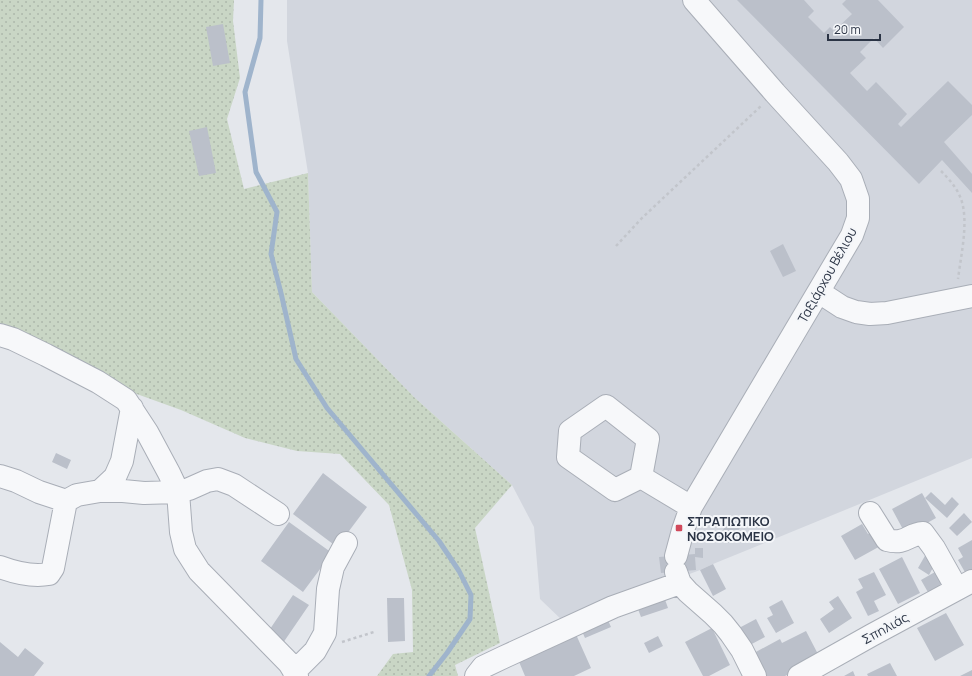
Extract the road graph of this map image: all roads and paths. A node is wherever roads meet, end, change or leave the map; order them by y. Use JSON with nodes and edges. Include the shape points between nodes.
{"nodes":[{"id":1,"x":694,"y":0,"type":"edge"},
{"id":2,"x":775,"y":93,"type":"junction"},
{"id":3,"x":941,"y":171,"type":"dead end"},
{"id":4,"x":616,"y":246,"type":"dead end"},
{"id":5,"x":819,"y":292,"type":"junction"},
{"id":6,"x":963,"y":298,"type":"edge"},
{"id":7,"x":0,"y":335,"type":"edge"},
{"id":8,"x":132,"y":408,"type":"junction"},
{"id":9,"x":0,"y":476,"type":"edge"},
{"id":10,"x":641,"y":477,"type":"dead end"},
{"id":11,"x":100,"y":491,"type":"junction"},
{"id":12,"x":178,"y":492,"type":"junction"},
{"id":13,"x":66,"y":501,"type":"junction"},
{"id":14,"x":691,"y":507,"type":"junction"},
{"id":15,"x":870,"y":513,"type":"dead end"},
{"id":16,"x":278,"y":514,"type":"dead end"},
{"id":17,"x":346,"y":544,"type":"dead end"},
{"id":18,"x":0,"y":567,"type":"edge"},
{"id":19,"x":678,"y":570,"type":"junction"},
{"id":20,"x":964,"y":585,"type":"edge"},
{"id":21,"x":296,"y":674,"type":"edge"},
{"id":22,"x":476,"y":676,"type":"edge"},
{"id":23,"x":755,"y":676,"type":"edge"},
{"id":24,"x":799,"y":676,"type":"edge"}],
"edges":[{"from":1,"to":2,"type":"street","name":"Ταξιάρχου Βέλιου"},
{"from":2,"to":4,"type":"path","via":[[642,218]]},
{"from":2,"to":5,"type":"street","name":"Ταξιάρχου Βέλιου","via":[[838,162],[851,179],[858,199],[858,218],[852,235]]},
{"from":3,"to":6,"type":"path","via":[[953,183],[961,198],[965,215]]},
{"from":5,"to":6,"type":"street","via":[[842,307],[870,314]]},
{"from":5,"to":14,"type":"street","name":"Ταξιάρχου Βέλιου"},
{"from":7,"to":8,"type":"street","via":[[13,339],[98,382],[126,400]]},
{"from":8,"to":11,"type":"street","via":[[122,461],[115,477]]},
{"from":8,"to":12,"type":"street","via":[[148,432]]},
{"from":9,"to":13,"type":"street"},
{"from":10,"to":14,"type":"street"},
{"from":11,"to":12,"type":"street"},
{"from":11,"to":13,"type":"street","via":[[77,495]]},
{"from":12,"to":16,"type":"street","via":[[218,479],[234,485]]},
{"from":12,"to":21,"type":"street","via":[[185,549],[199,571],[289,663]]},
{"from":13,"to":18,"type":"street","via":[[54,568],[49,574],[17,573]]},
{"from":14,"to":19,"type":"street","name":"Ταξιάρχου Βέλιου","via":[[683,530]]},
{"from":15,"to":20,"type":"street","via":[[887,540],[894,542],[923,533]]},
{"from":17,"to":21,"type":"street","via":[[333,567],[328,589],[326,633]]},
{"from":19,"to":22,"type":"street","via":[[613,607],[483,667]]},
{"from":19,"to":23,"type":"street","via":[[688,592],[722,624],[742,650]]},
{"from":20,"to":24,"type":"street","name":"Σπηλιάς"}]}
